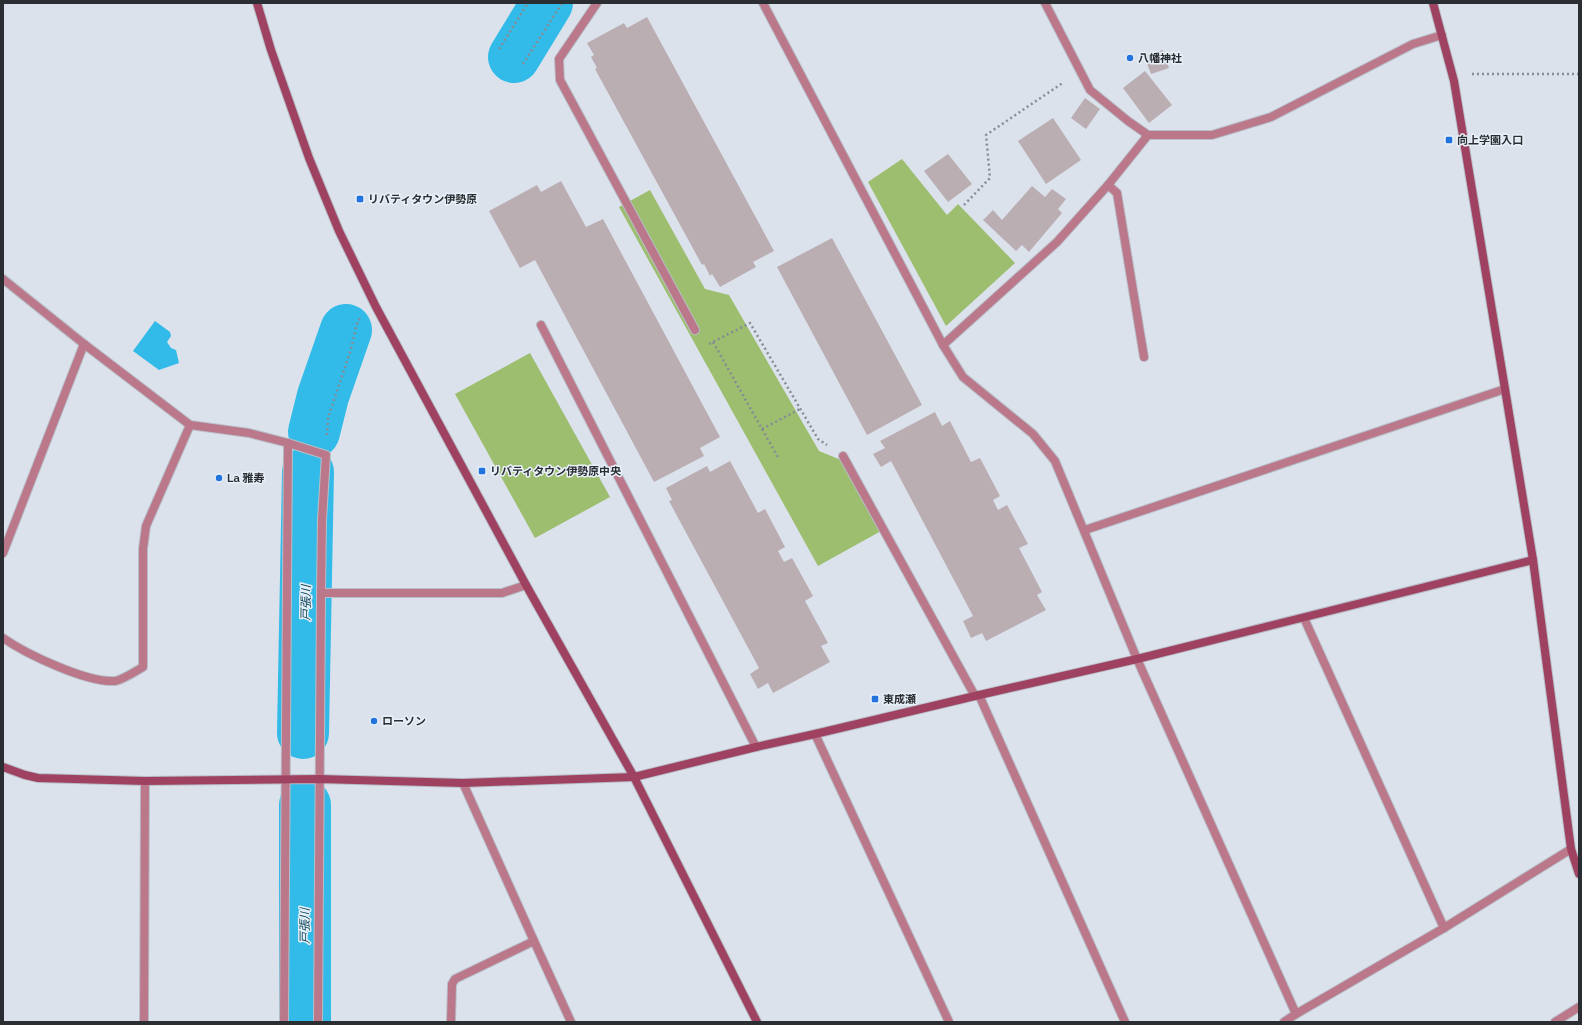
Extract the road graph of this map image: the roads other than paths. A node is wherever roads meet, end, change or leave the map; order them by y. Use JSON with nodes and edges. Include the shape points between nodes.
{"nodes":[{"id":1,"x":258,"y":3,"type":"edge"},
{"id":2,"x":598,"y":3,"type":"edge"},
{"id":3,"x":763,"y":3,"type":"edge"},
{"id":4,"x":1045,"y":3,"type":"edge"},
{"id":5,"x":1433,"y":3,"type":"edge"},
{"id":6,"x":1442,"y":34,"type":"junction"},
{"id":7,"x":1148,"y":135,"type":"junction"},
{"id":8,"x":1108,"y":185,"type":"junction"},
{"id":9,"x":3,"y":279,"type":"edge"},
{"id":10,"x":541,"y":325,"type":"dead end"},
{"id":11,"x":695,"y":330,"type":"road end"},
{"id":12,"x":84,"y":344,"type":"junction"},
{"id":13,"x":943,"y":345,"type":"junction"},
{"id":14,"x":1144,"y":357,"type":"dead end"},
{"id":15,"x":1505,"y":389,"type":"junction"},
{"id":16,"x":190,"y":425,"type":"junction"},
{"id":17,"x":288,"y":443,"type":"junction"},
{"id":18,"x":843,"y":456,"type":"road end"},
{"id":19,"x":1084,"y":530,"type":"junction"},
{"id":20,"x":3,"y":553,"type":"edge"},
{"id":21,"x":1533,"y":560,"type":"junction"},
{"id":22,"x":526,"y":586,"type":"junction"},
{"id":23,"x":321,"y":593,"type":"junction"},
{"id":24,"x":1304,"y":618,"type":"junction"},
{"id":25,"x":3,"y":638,"type":"edge"},
{"id":26,"x":1137,"y":660,"type":"junction"},
{"id":27,"x":977,"y":695,"type":"junction"},
{"id":28,"x":816,"y":734,"type":"junction"},
{"id":29,"x":756,"y":746,"type":"junction"},
{"id":30,"x":3,"y":767,"type":"edge"},
{"id":31,"x":634,"y":777,"type":"junction"},
{"id":32,"x":319,"y":779,"type":"junction"},
{"id":33,"x":286,"y":780,"type":"junction"},
{"id":34,"x":145,"y":781,"type":"junction"},
{"id":35,"x":463,"y":783,"type":"junction"},
{"id":36,"x":1572,"y":849,"type":"junction"},
{"id":37,"x":1579,"y":874,"type":"edge"},
{"id":38,"x":1444,"y":928,"type":"junction"},
{"id":39,"x":534,"y":941,"type":"junction"},
{"id":40,"x":1579,"y":1007,"type":"edge"},
{"id":41,"x":1296,"y":1014,"type":"junction"},
{"id":42,"x":144,"y":1022,"type":"edge"},
{"id":43,"x":284,"y":1022,"type":"edge"},
{"id":44,"x":318,"y":1022,"type":"edge"},
{"id":45,"x":451,"y":1022,"type":"edge"},
{"id":46,"x":571,"y":1022,"type":"edge"},
{"id":47,"x":757,"y":1022,"type":"edge"},
{"id":48,"x":949,"y":1022,"type":"edge"},
{"id":49,"x":1125,"y":1022,"type":"edge"},
{"id":50,"x":1284,"y":1022,"type":"edge"},
{"id":51,"x":1555,"y":1022,"type":"edge"}],
"edges":[{"from":1,"to":22,"type":"street","via":[[271,50],[309,158],[339,231],[408,368]]},
{"from":2,"to":11,"type":"street","via":[[559,59],[560,80]]},
{"from":3,"to":13,"type":"street"},
{"from":4,"to":7,"type":"street","via":[[1090,90]]},
{"from":5,"to":6,"type":"street"},
{"from":6,"to":7,"type":"street","via":[[1413,44],[1271,117],[1212,135]]},
{"from":6,"to":15,"type":"street","via":[[1453,78]]},
{"from":7,"to":8,"type":"street"},
{"from":8,"to":13,"type":"street","via":[[1057,242]]},
{"from":8,"to":14,"type":"street","via":[[1117,194]]},
{"from":9,"to":12,"type":"street"},
{"from":10,"to":29,"type":"street"},
{"from":12,"to":16,"type":"street"},
{"from":12,"to":20,"type":"street"},
{"from":13,"to":19,"type":"street","via":[[963,377],[1033,434],[1055,460]]},
{"from":15,"to":19,"type":"street"},
{"from":15,"to":21,"type":"street"},
{"from":16,"to":17,"type":"street","via":[[249,433]]},
{"from":16,"to":25,"type":"street","via":[[146,526],[143,549],[143,668],[116,681],[88,678],[19,649]]},
{"from":17,"to":23,"type":"street","via":[[326,455]]},
{"from":17,"to":33,"type":"street"},
{"from":18,"to":27,"type":"street"},
{"from":19,"to":26,"type":"street"},
{"from":21,"to":24,"type":"street"},
{"from":21,"to":36,"type":"street"},
{"from":22,"to":23,"type":"street","via":[[502,593]]},
{"from":22,"to":31,"type":"street"},
{"from":23,"to":32,"type":"street"},
{"from":24,"to":26,"type":"street"},
{"from":24,"to":38,"type":"street"},
{"from":26,"to":27,"type":"street"},
{"from":26,"to":41,"type":"street"},
{"from":27,"to":28,"type":"street"},
{"from":27,"to":49,"type":"street"},
{"from":28,"to":29,"type":"street"},
{"from":28,"to":48,"type":"street"},
{"from":29,"to":31,"type":"street"},
{"from":30,"to":34,"type":"street","via":[[38,778]]},
{"from":31,"to":35,"type":"street"},
{"from":31,"to":47,"type":"street"},
{"from":32,"to":33,"type":"street"},
{"from":32,"to":35,"type":"street"},
{"from":32,"to":44,"type":"street"},
{"from":33,"to":34,"type":"street"},
{"from":33,"to":43,"type":"street"},
{"from":34,"to":42,"type":"street"},
{"from":35,"to":39,"type":"street"},
{"from":36,"to":37,"type":"street"},
{"from":36,"to":38,"type":"street"},
{"from":38,"to":41,"type":"street"},
{"from":39,"to":45,"type":"street","via":[[456,979],[452,984]]},
{"from":39,"to":46,"type":"street"},
{"from":40,"to":51,"type":"street"},
{"from":41,"to":50,"type":"street"}]}
